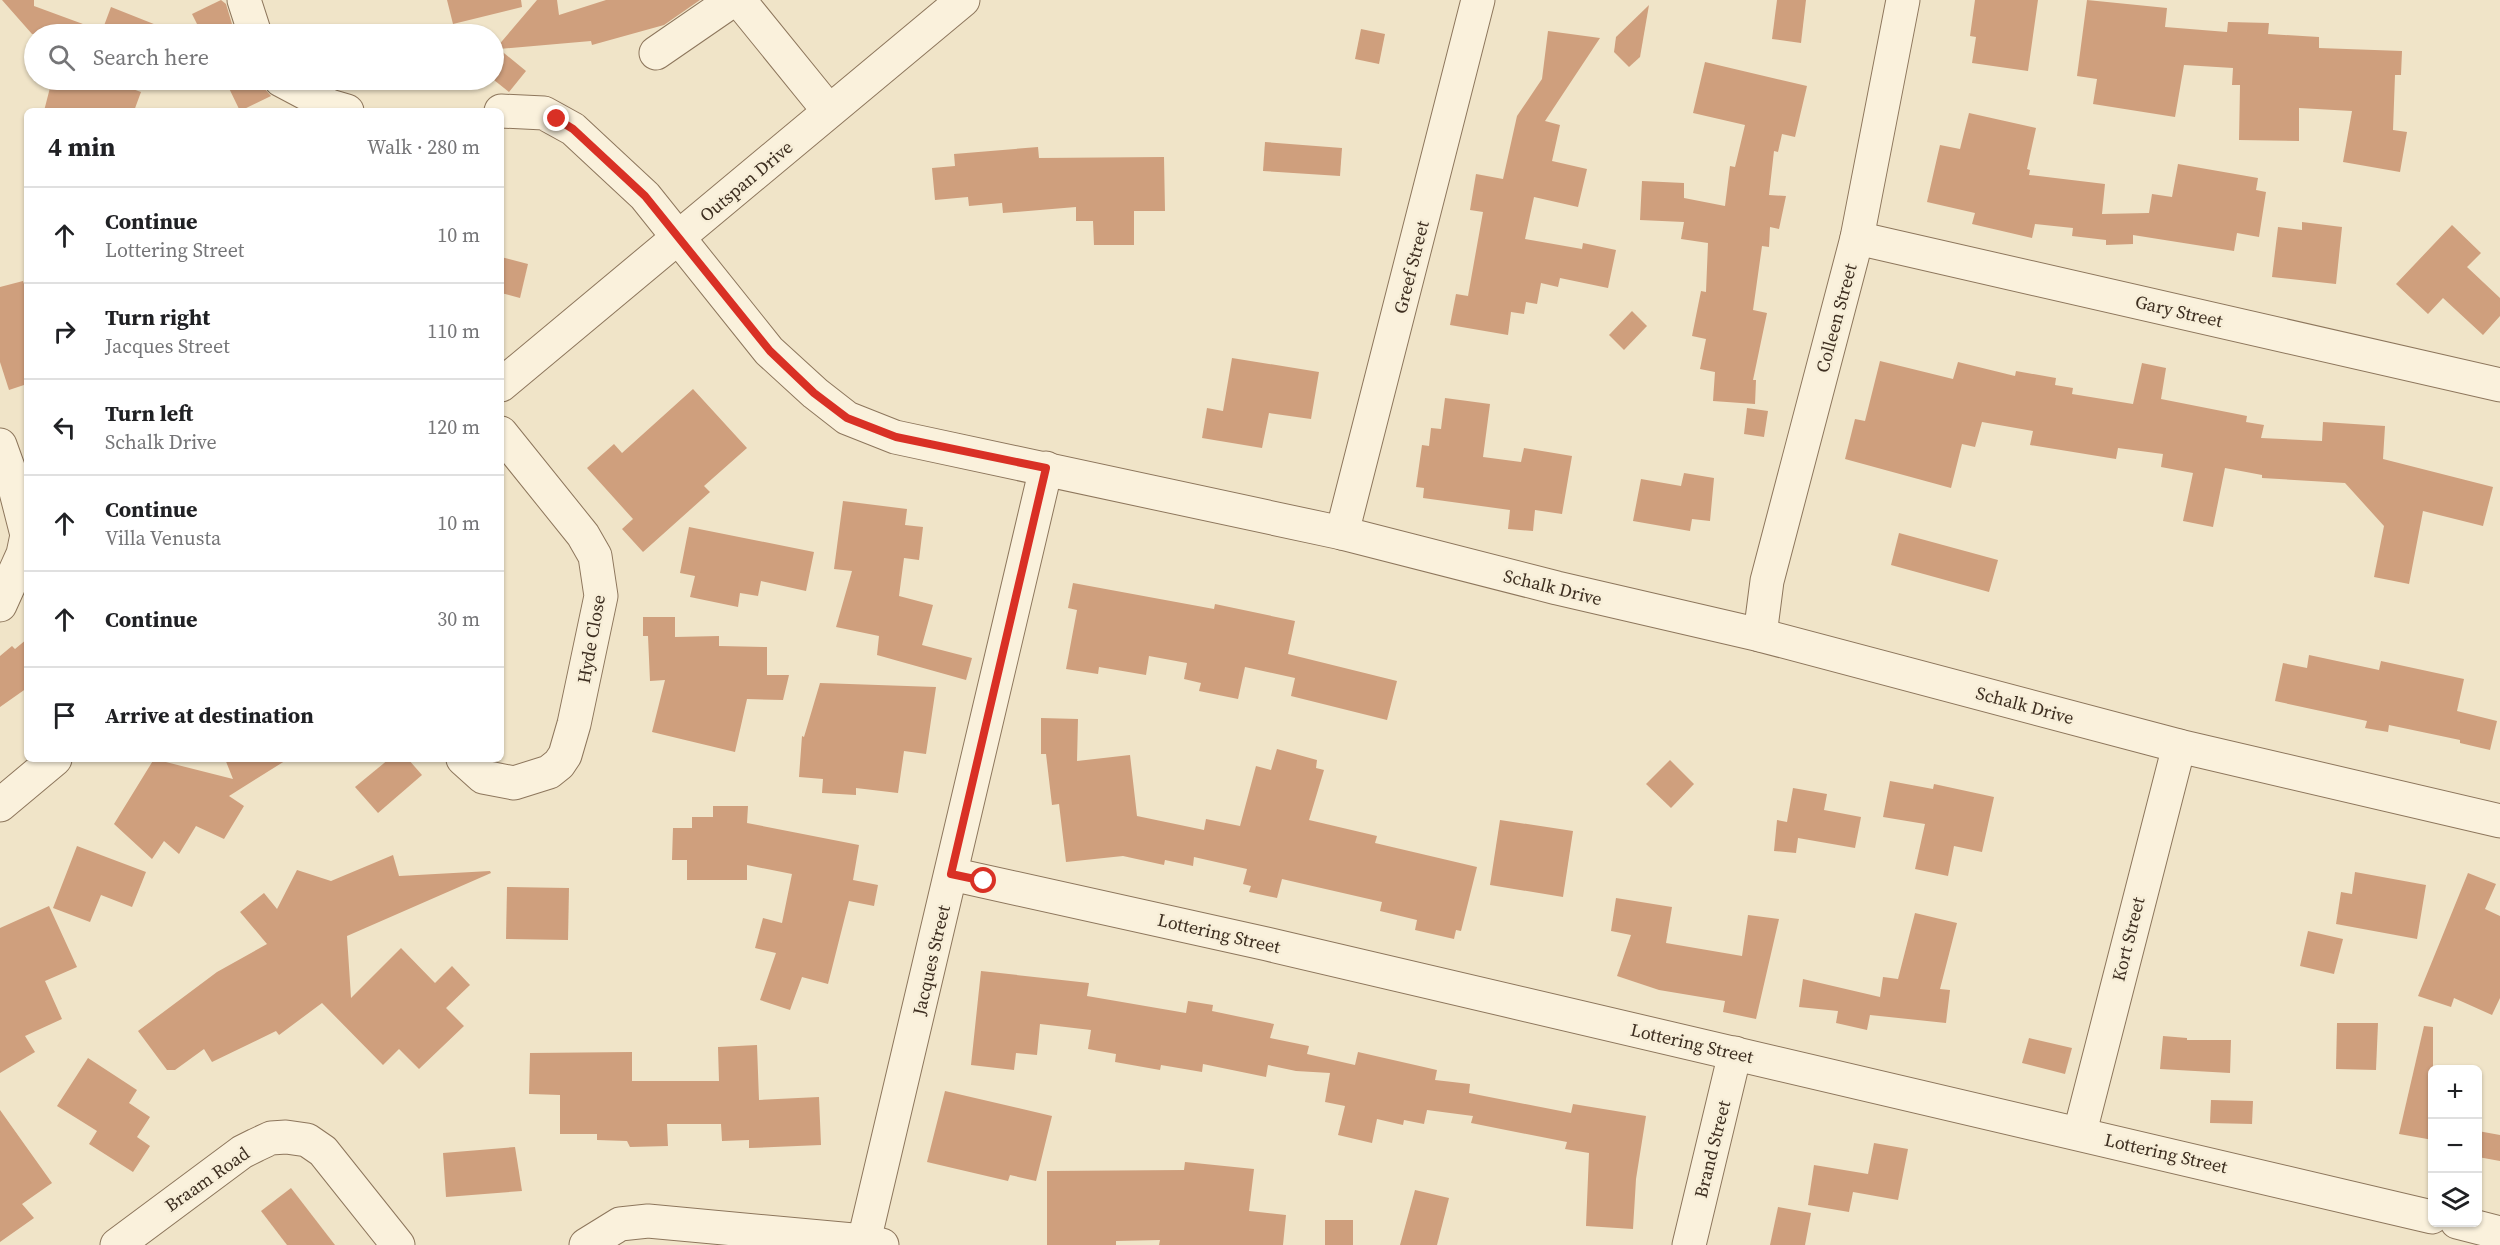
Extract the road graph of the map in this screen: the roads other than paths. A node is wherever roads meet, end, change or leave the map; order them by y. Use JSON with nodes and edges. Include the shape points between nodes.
{"nodes":[{"id":1,"x":244,"y":0,"type":"edge"},
{"id":2,"x":733,"y":0,"type":"edge"},
{"id":3,"x":739,"y":0,"type":"edge"},
{"id":4,"x":963,"y":0,"type":"edge"},
{"id":5,"x":1478,"y":0,"type":"edge"},
{"id":6,"x":1903,"y":0,"type":"edge"},
{"id":7,"x":252,"y":24,"type":"edge"},
{"id":8,"x":656,"y":53,"type":"dead end"},
{"id":9,"x":300,"y":90,"type":"edge"},
{"id":10,"x":337,"y":108,"type":"edge"},
{"id":11,"x":504,"y":111,"type":"edge"},
{"id":12,"x":829,"y":111,"type":"junction"},
{"id":13,"x":678,"y":238,"type":"junction"},
{"id":14,"x":1857,"y":238,"type":"junction"},
{"id":15,"x":504,"y":383,"type":"edge"},
{"id":16,"x":2500,"y":385,"type":"edge"},
{"id":17,"x":504,"y":437,"type":"edge"},
{"id":18,"x":0,"y":445,"type":"edge"},
{"id":19,"x":1046,"y":468,"type":"junction"},
{"id":20,"x":24,"y":523,"type":"edge"},
{"id":21,"x":1342,"y":533,"type":"junction"},
{"id":22,"x":24,"y":549,"type":"edge"},
{"id":23,"x":0,"y":605,"type":"edge"},
{"id":24,"x":1760,"y":635,"type":"junction"},
{"id":25,"x":2179,"y":746,"type":"junction"},
{"id":26,"x":51,"y":762,"type":"edge"},
{"id":27,"x":466,"y":762,"type":"edge"},
{"id":28,"x":0,"y":805,"type":"edge"},
{"id":29,"x":2500,"y":821,"type":"edge"},
{"id":30,"x":951,"y":874,"type":"junction"},
{"id":31,"x":1735,"y":1053,"type":"junction"},
{"id":32,"x":2080,"y":1132,"type":"junction"},
{"id":33,"x":2428,"y":1216,"type":"edge"},
{"id":34,"x":2477,"y":1227,"type":"edge"},
{"id":35,"x":2500,"y":1233,"type":"edge"},
{"id":36,"x":873,"y":1243,"type":"edge"},
{"id":37,"x":117,"y":1245,"type":"edge"},
{"id":38,"x":398,"y":1245,"type":"edge"},
{"id":39,"x":586,"y":1245,"type":"edge"},
{"id":40,"x":1689,"y":1245,"type":"edge"}],
"edges":[{"from":1,"to":7,"type":"street"},
{"from":2,"to":8,"type":"street"},
{"from":3,"to":12,"type":"street"},
{"from":4,"to":12,"type":"street","name":"Outspan Drive"},
{"from":5,"to":21,"type":"street","name":"Greef Street"},
{"from":6,"to":14,"type":"street","name":"Colleen Street"},
{"from":9,"to":10,"type":"street"},
{"from":11,"to":13,"type":"street","name":"Schalk Drive","via":[[544,113],[573,129],[645,196]]},
{"from":12,"to":13,"type":"street","name":"Outspan Drive"},
{"from":13,"to":15,"type":"street","name":"Outspan Drive"},
{"from":13,"to":19,"type":"street","name":"Schalk Drive","via":[[770,351],[847,418],[896,437]]},
{"from":14,"to":16,"type":"street","name":"Gary Street"},
{"from":14,"to":24,"type":"street","name":"Colleen Street","via":[[1767,581]]},
{"from":17,"to":27,"type":"street","name":"Hyde Close","via":[[583,535],[595,556],[601,596],[574,724],[559,764],[549,772],[514,783],[483,777]]},
{"from":18,"to":20,"type":"street"},
{"from":19,"to":21,"type":"street","name":"Schalk Drive"},
{"from":19,"to":30,"type":"street","name":"Jacques Street"},
{"from":21,"to":24,"type":"street","name":"Schalk Drive"},
{"from":22,"to":23,"type":"street"},
{"from":24,"to":25,"type":"street","name":"Schalk Drive"},
{"from":25,"to":29,"type":"street","name":"Schalk Drive"},
{"from":25,"to":32,"type":"street","name":"Kort Street"},
{"from":26,"to":28,"type":"street"},
{"from":30,"to":31,"type":"street","name":"Lottering Street"},
{"from":30,"to":36,"type":"street","name":"Jacques Street"},
{"from":31,"to":32,"type":"street","name":"Lottering Street"},
{"from":31,"to":40,"type":"street","name":"Brand Street"},
{"from":32,"to":33,"type":"street","name":"Lottering Street"},
{"from":34,"to":35,"type":"street"},
{"from":36,"to":39,"type":"street","via":[[648,1221],[620,1224]]},
{"from":37,"to":38,"type":"street","name":"Braam Road","via":[[242,1152],[272,1138],[307,1140],[329,1158]]}]}
